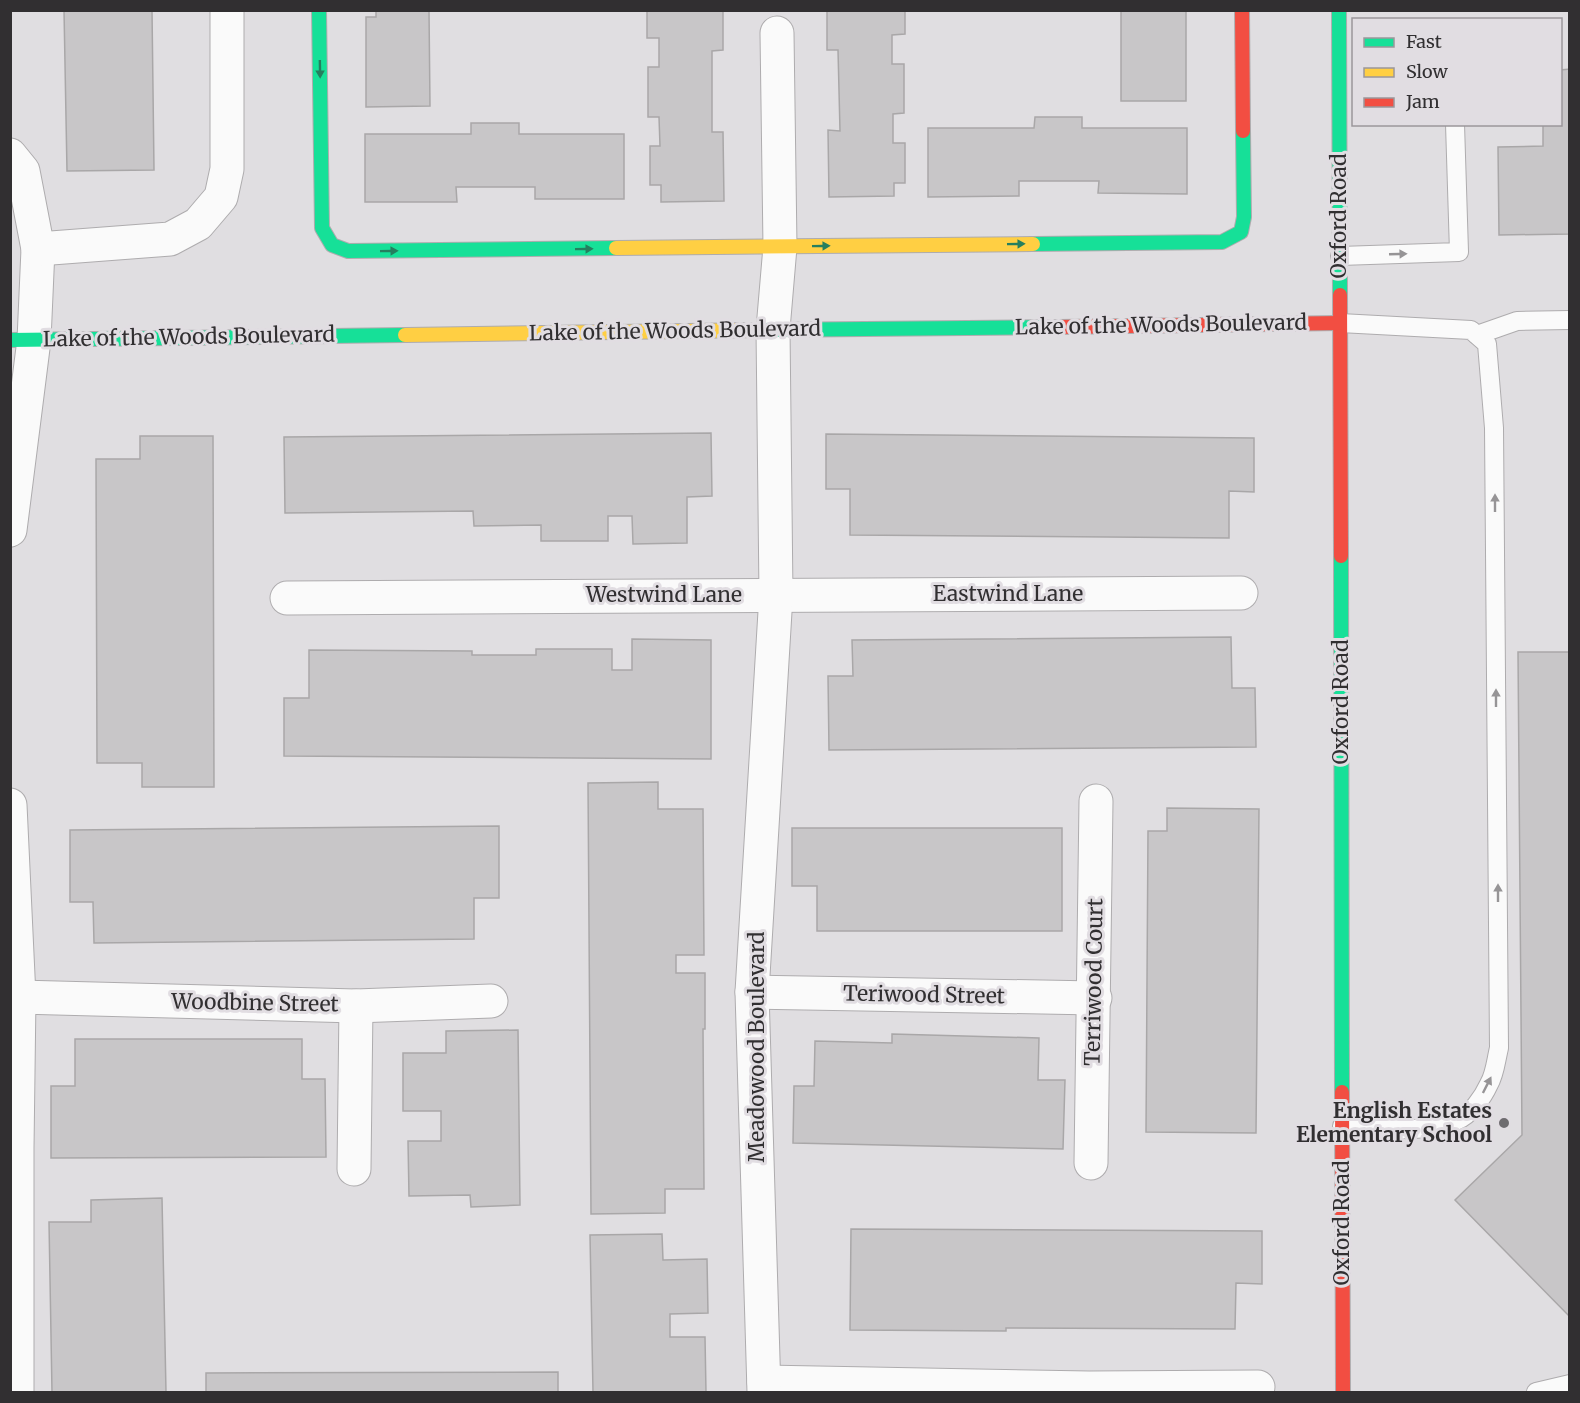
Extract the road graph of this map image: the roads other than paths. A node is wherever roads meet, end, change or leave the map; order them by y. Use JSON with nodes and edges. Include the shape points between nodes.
{"nodes":[{"id":1,"x":227,"y":10,"type":"edge"},
{"id":2,"x":319,"y":10,"type":"edge"},
{"id":3,"x":1242,"y":10,"type":"edge"},
{"id":4,"x":1339,"y":10,"type":"edge"},
{"id":5,"x":777,"y":33,"type":"dead end"},
{"id":6,"x":1346,"y":62,"type":"edge"},
{"id":7,"x":1455,"y":126,"type":"edge"},
{"id":8,"x":10,"y":155,"type":"edge"},
{"id":9,"x":780,"y":247,"type":"junction"},
{"id":10,"x":38,"y":249,"type":"junction"},
{"id":11,"x":1340,"y":256,"type":"junction"},
{"id":12,"x":1569,"y":320,"type":"edge"},
{"id":13,"x":1340,"y":323,"type":"junction"},
{"id":14,"x":773,"y":329,"type":"junction"},
{"id":15,"x":1477,"y":335,"type":"junction"},
{"id":16,"x":22,"y":340,"type":"edge"},
{"id":17,"x":10,"y":530,"type":"edge"},
{"id":18,"x":1241,"y":593,"type":"dead end"},
{"id":19,"x":776,"y":595,"type":"junction"},
{"id":20,"x":287,"y":598,"type":"dead end"},
{"id":21,"x":1096,"y":801,"type":"dead end"},
{"id":22,"x":10,"y":806,"type":"edge"},
{"id":23,"x":752,"y":992,"type":"junction"},
{"id":24,"x":19,"y":997,"type":"junction"},
{"id":25,"x":1095,"y":998,"type":"junction"},
{"id":26,"x":491,"y":1000,"type":"dead end"},
{"id":27,"x":356,"y":1006,"type":"junction"},
{"id":28,"x":1342,"y":1126,"type":"junction"},
{"id":29,"x":14,"y":1148,"type":"edge"},
{"id":30,"x":1091,"y":1163,"type":"dead end"},
{"id":31,"x":354,"y":1169,"type":"dead end"},
{"id":32,"x":1569,"y":1384,"type":"edge"},
{"id":33,"x":764,"y":1387,"type":"edge"},
{"id":34,"x":1258,"y":1388,"type":"dead end"},
{"id":35,"x":1089,"y":1390,"type":"edge"},
{"id":36,"x":17,"y":1392,"type":"edge"},
{"id":37,"x":1343,"y":1392,"type":"edge"},
{"id":38,"x":1536,"y":1392,"type":"edge"}],
"edges":[{"from":1,"to":10,"type":"street","via":[[227,169],[221,197],[198,224],[170,239]]},
{"from":2,"to":9,"type":"street","one_way":true,"via":[[321,228],[332,245],[348,251]]},
{"from":9,"to":3,"type":"street","one_way":true,"via":[[1222,242],[1241,232],[1244,217]]},
{"from":4,"to":6,"type":"street","name":"Oxford Road"},
{"from":5,"to":9,"type":"street"},
{"from":6,"to":11,"type":"street","name":"Oxford Road"},
{"from":11,"to":7,"type":"lane","one_way":true,"via":[[1459,252]]},
{"from":8,"to":10,"type":"street","via":[[23,171]]},
{"from":9,"to":14,"type":"street"},
{"from":10,"to":16,"type":"street"},
{"from":11,"to":13,"type":"street","name":"Oxford Road"},
{"from":12,"to":15,"type":"lane","via":[[1516,321]]},
{"from":13,"to":14,"type":"street","name":"Lake of the Woods Boulevard"},
{"from":13,"to":15,"type":"lane","via":[[1471,330]]},
{"from":13,"to":28,"type":"street","name":"Oxford Road"},
{"from":14,"to":16,"type":"street","name":"Lake of the Woods Boulevard"},
{"from":14,"to":19,"type":"street"},
{"from":28,"to":15,"type":"lane","one_way":true,"via":[[1410,1129],[1457,1121],[1473,1109],[1490,1083],[1499,1048],[1494,428],[1487,344]]},
{"from":16,"to":17,"type":"street"},
{"from":18,"to":19,"type":"street","name":"Eastwind Lane"},
{"from":19,"to":20,"type":"street","name":"Westwind Lane"},
{"from":19,"to":23,"type":"street","name":"Meadowood Boulevard"},
{"from":21,"to":25,"type":"street","name":"Terriwood Court"},
{"from":22,"to":24,"type":"street"},
{"from":23,"to":25,"type":"street","name":"Teriwood Street"},
{"from":23,"to":33,"type":"street","name":"Meadowood Boulevard"},
{"from":24,"to":27,"type":"street","name":"Woodbine Street"},
{"from":24,"to":29,"type":"street"},
{"from":25,"to":30,"type":"street","name":"Terriwood Court"},
{"from":26,"to":27,"type":"street","name":"Woodbine Street"},
{"from":27,"to":31,"type":"street"},
{"from":28,"to":37,"type":"street","name":"Oxford Road"},
{"from":29,"to":36,"type":"street"},
{"from":32,"to":38,"type":"lane"},
{"from":33,"to":35,"type":"street"},
{"from":34,"to":35,"type":"street"}]}
